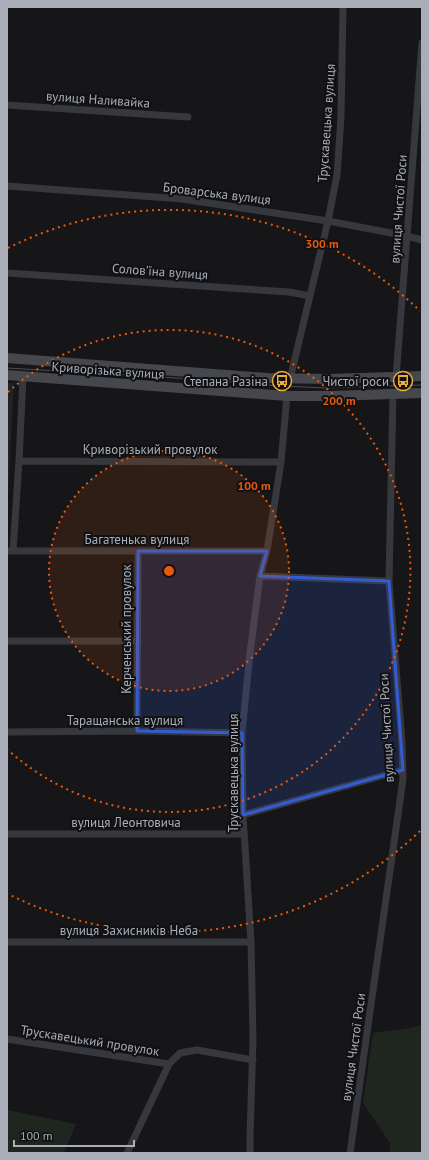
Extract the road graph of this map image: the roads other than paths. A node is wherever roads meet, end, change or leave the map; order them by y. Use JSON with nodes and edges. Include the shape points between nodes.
{"nodes":[{"id":1,"x":343,"y":7,"type":"edge"},
{"id":2,"x":422,"y":43,"type":"edge"},
{"id":3,"x":7,"y":105,"type":"edge"},
{"id":4,"x":188,"y":117,"type":"dead end"},
{"id":5,"x":7,"y":186,"type":"edge"},
{"id":6,"x":328,"y":221,"type":"junction"},
{"id":7,"x":407,"y":236,"type":"junction"},
{"id":8,"x":422,"y":240,"type":"edge"},
{"id":9,"x":7,"y":273,"type":"edge"},
{"id":10,"x":310,"y":296,"type":"junction"},
{"id":11,"x":7,"y":358,"type":"edge"},
{"id":12,"x":7,"y":376,"type":"edge"},
{"id":13,"x":422,"y":376,"type":"edge"},
{"id":14,"x":23,"y":377,"type":"junction"},
{"id":15,"x":396,"y":377,"type":"junction"},
{"id":16,"x":290,"y":378,"type":"junction"},
{"id":17,"x":422,"y":392,"type":"edge"},
{"id":18,"x":393,"y":394,"type":"junction"},
{"id":19,"x":288,"y":396,"type":"junction"},
{"id":20,"x":19,"y":461,"type":"junction"},
{"id":21,"x":281,"y":462,"type":"junction"},
{"id":22,"x":10,"y":551,"type":"edge"},
{"id":23,"x":138,"y":551,"type":"junction"},
{"id":24,"x":267,"y":551,"type":"junction"},
{"id":25,"x":260,"y":576,"type":"junction"},
{"id":26,"x":389,"y":581,"type":"junction"},
{"id":27,"x":7,"y":641,"type":"edge"},
{"id":28,"x":138,"y":641,"type":"junction"},
{"id":29,"x":137,"y":731,"type":"junction"},
{"id":30,"x":7,"y":732,"type":"edge"},
{"id":31,"x":242,"y":733,"type":"junction"},
{"id":32,"x":403,"y":770,"type":"junction"},
{"id":33,"x":242,"y":815,"type":"junction"},
{"id":34,"x":7,"y":834,"type":"edge"},
{"id":35,"x":244,"y":834,"type":"junction"},
{"id":36,"x":7,"y":942,"type":"edge"},
{"id":37,"x":251,"y":942,"type":"junction"},
{"id":38,"x":7,"y":1039,"type":"edge"},
{"id":39,"x":253,"y":1060,"type":"junction"},
{"id":40,"x":169,"y":1064,"type":"junction"},
{"id":41,"x":127,"y":1153,"type":"edge"},
{"id":42,"x":250,"y":1153,"type":"edge"},
{"id":43,"x":350,"y":1153,"type":"edge"}],
"edges":[{"from":1,"to":6,"type":"street","name":"Трускавецька вулиця","via":[[337,175]]},
{"from":2,"to":7,"type":"street","name":"вулиця Чистої Роси"},
{"from":3,"to":4,"type":"street","name":"вулиця Наливайка"},
{"from":5,"to":6,"type":"street","name":"Броварська вулиця","via":[[182,199]]},
{"from":6,"to":7,"type":"street","name":"Броварська вулиця"},
{"from":6,"to":10,"type":"street","name":"Трускавецька вулиця"},
{"from":7,"to":8,"type":"street","name":"Броварська вулиця"},
{"from":7,"to":15,"type":"street","name":"вулиця Чистої Роси"},
{"from":9,"to":10,"type":"street","name":"Соловʼїна вулиця"},
{"from":10,"to":16,"type":"street","name":"Трускавецька вулиця"},
{"from":11,"to":16,"type":"main road","name":"Криворізька вулиця"},
{"from":12,"to":14,"type":"main road","name":"Криворізька вулиця"},
{"from":13,"to":15,"type":"main road","name":"Криворізька вулиця"},
{"from":14,"to":19,"type":"main road","name":"Криворізька вулиця"},
{"from":14,"to":20,"type":"street"},
{"from":15,"to":16,"type":"main road","name":"Криворізька вулиця"},
{"from":17,"to":18,"type":"main road","name":"Криворізька вулиця"},
{"from":18,"to":19,"type":"main road","name":"Криворізька вулиця"},
{"from":18,"to":26,"type":"street","name":"вулиця Чистої Роси"},
{"from":19,"to":21,"type":"street","name":"Трускавецька вулиця"},
{"from":20,"to":21,"type":"street","name":"Криворізький провулок"},
{"from":20,"to":22,"type":"street"},
{"from":21,"to":24,"type":"street","name":"Трускавецька вулиця"},
{"from":22,"to":23,"type":"street","name":"Багатенька вулиця"},
{"from":23,"to":24,"type":"street","name":"Багатенька вулиця"},
{"from":23,"to":28,"type":"street","name":"Керченський провулок"},
{"from":24,"to":25,"type":"street","name":"Трускавецька вулиця"},
{"from":25,"to":26,"type":"street"},
{"from":25,"to":31,"type":"street","name":"Трускавецька вулиця"},
{"from":26,"to":32,"type":"street","name":"вулиця Чистої Роси"},
{"from":27,"to":28,"type":"street"},
{"from":28,"to":29,"type":"street","name":"Керченський провулок"},
{"from":29,"to":30,"type":"street","name":"Таращанська вулиця"},
{"from":29,"to":31,"type":"street","name":"Таращанська вулиця"},
{"from":31,"to":33,"type":"street","name":"Трускавецька вулиця"},
{"from":32,"to":33,"type":"street"},
{"from":32,"to":43,"type":"street","name":"вулиця Чистої Роси"},
{"from":33,"to":35,"type":"street","name":"Трускавецька вулиця"},
{"from":34,"to":35,"type":"street","name":"вулиця Леонтовича"},
{"from":35,"to":37,"type":"street","name":"Трускавецька вулиця"},
{"from":36,"to":37,"type":"street","name":"вулиця Захисників Неба"},
{"from":37,"to":39,"type":"street","name":"Трускавецька вулиця"},
{"from":38,"to":40,"type":"street","name":"Трускавецький провулок"},
{"from":39,"to":40,"type":"street","name":"Трускавецький провулок","via":[[197,1050],[180,1053]]},
{"from":39,"to":42,"type":"street","name":"Трускавецька вулиця"},
{"from":40,"to":41,"type":"street","name":"Трускавецький провулок"}]}
